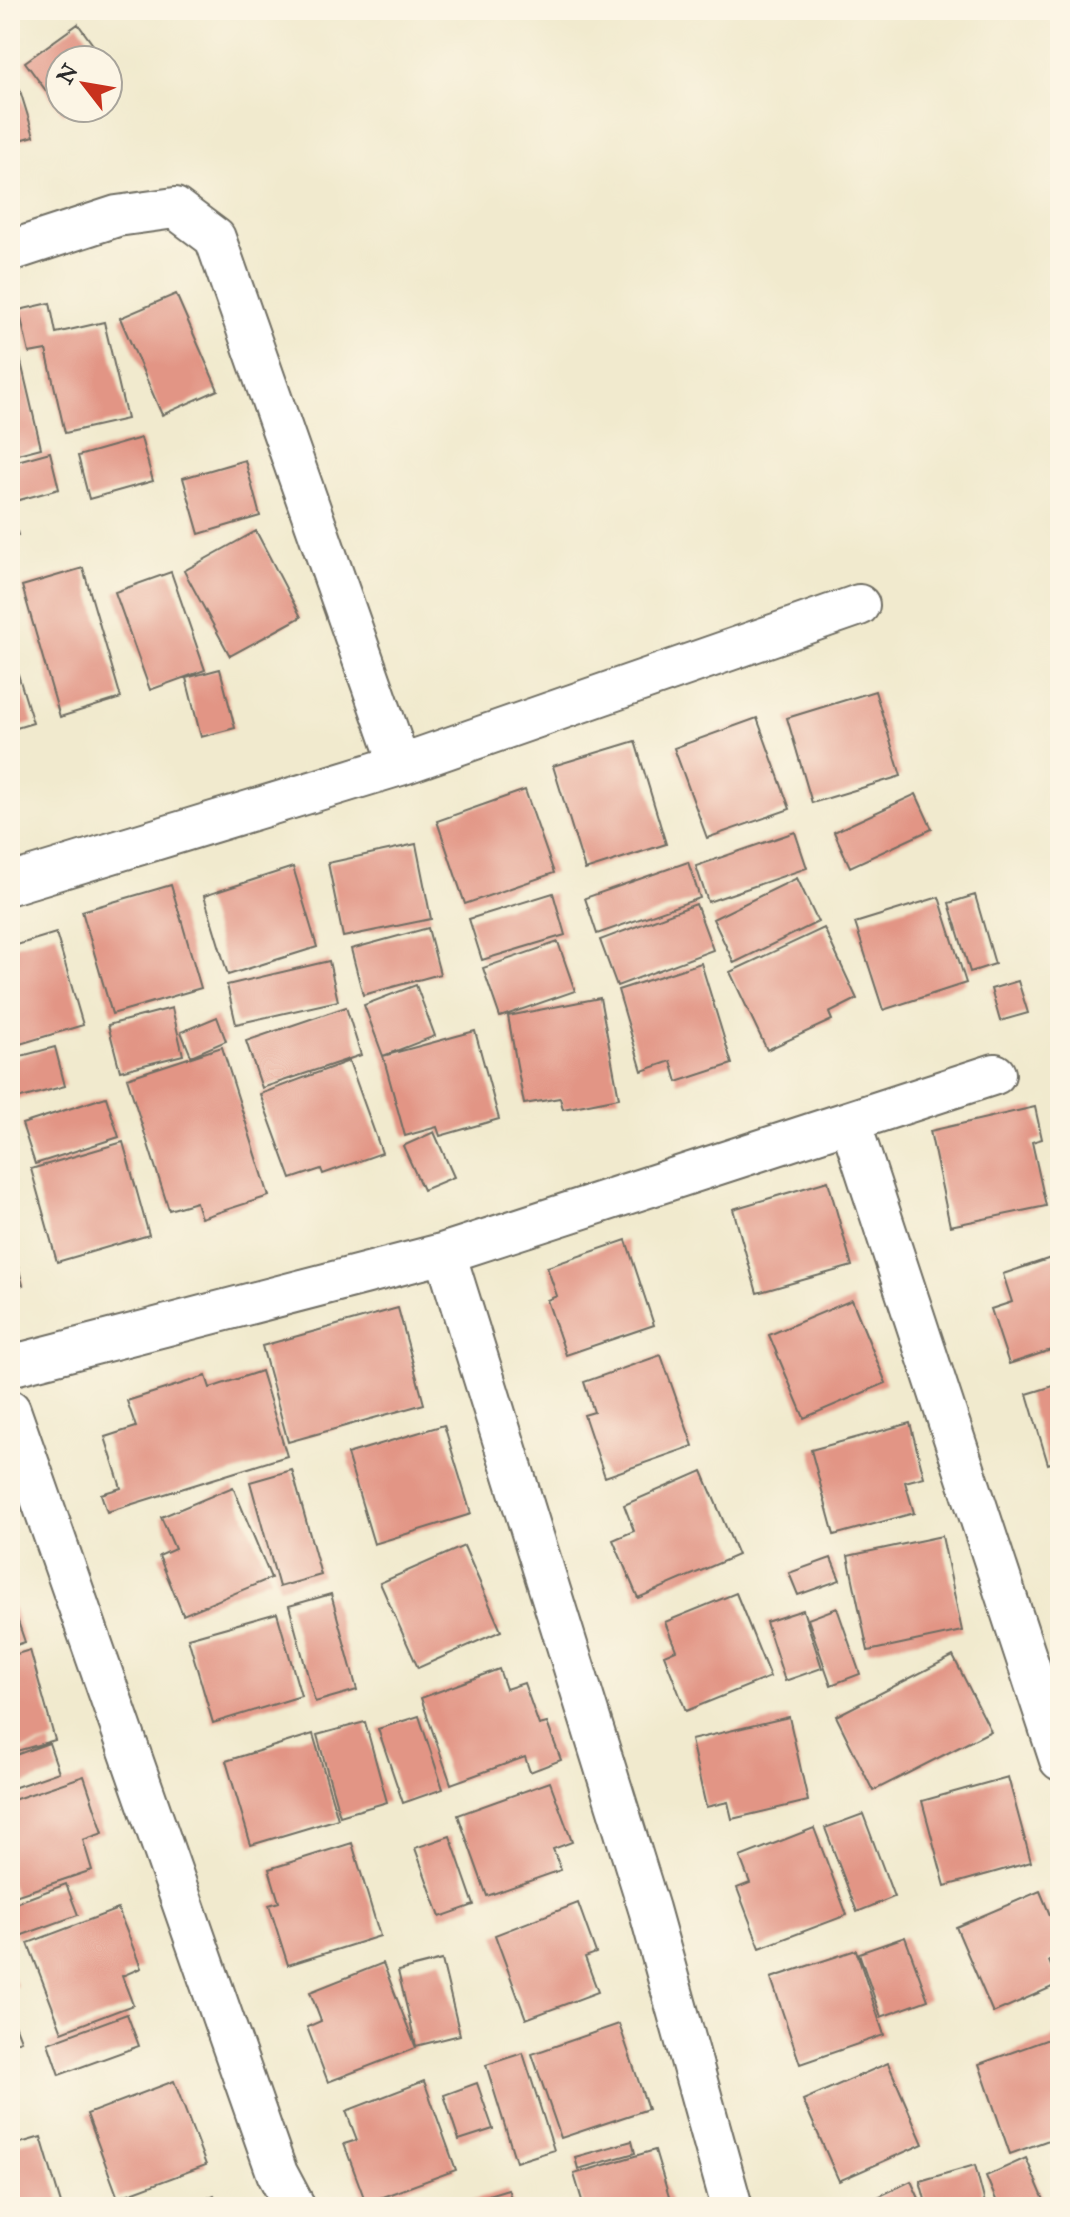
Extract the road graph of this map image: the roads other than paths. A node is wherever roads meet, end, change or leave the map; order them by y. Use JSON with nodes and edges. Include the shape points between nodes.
{"nodes":[{"id":1,"x":10,"y":251,"type":"edge"},
{"id":2,"x":859,"y":605,"type":"dead end"},
{"id":3,"x":400,"y":765,"type":"junction"},
{"id":4,"x":10,"y":884,"type":"edge"},
{"id":5,"x":995,"y":1074,"type":"dead end"},
{"id":6,"x":850,"y":1122,"type":"junction"},
{"id":7,"x":445,"y":1253,"type":"junction"},
{"id":8,"x":10,"y":1366,"type":"edge"},
{"id":9,"x":10,"y":1410,"type":"edge"},
{"id":10,"x":1060,"y":1760,"type":"edge"},
{"id":11,"x":295,"y":2207,"type":"edge"},
{"id":12,"x":732,"y":2207,"type":"edge"}],
"edges":[{"from":1,"to":3,"type":"street","via":[[117,216],[175,208],[215,238]]},
{"from":2,"to":3,"type":"street"},
{"from":3,"to":4,"type":"street"},
{"from":5,"to":6,"type":"street"},
{"from":6,"to":7,"type":"street"},
{"from":6,"to":10,"type":"street"},
{"from":7,"to":8,"type":"street"},
{"from":7,"to":12,"type":"street","via":[[649,1909]]},
{"from":9,"to":11,"type":"street","via":[[277,2173]]}]}
